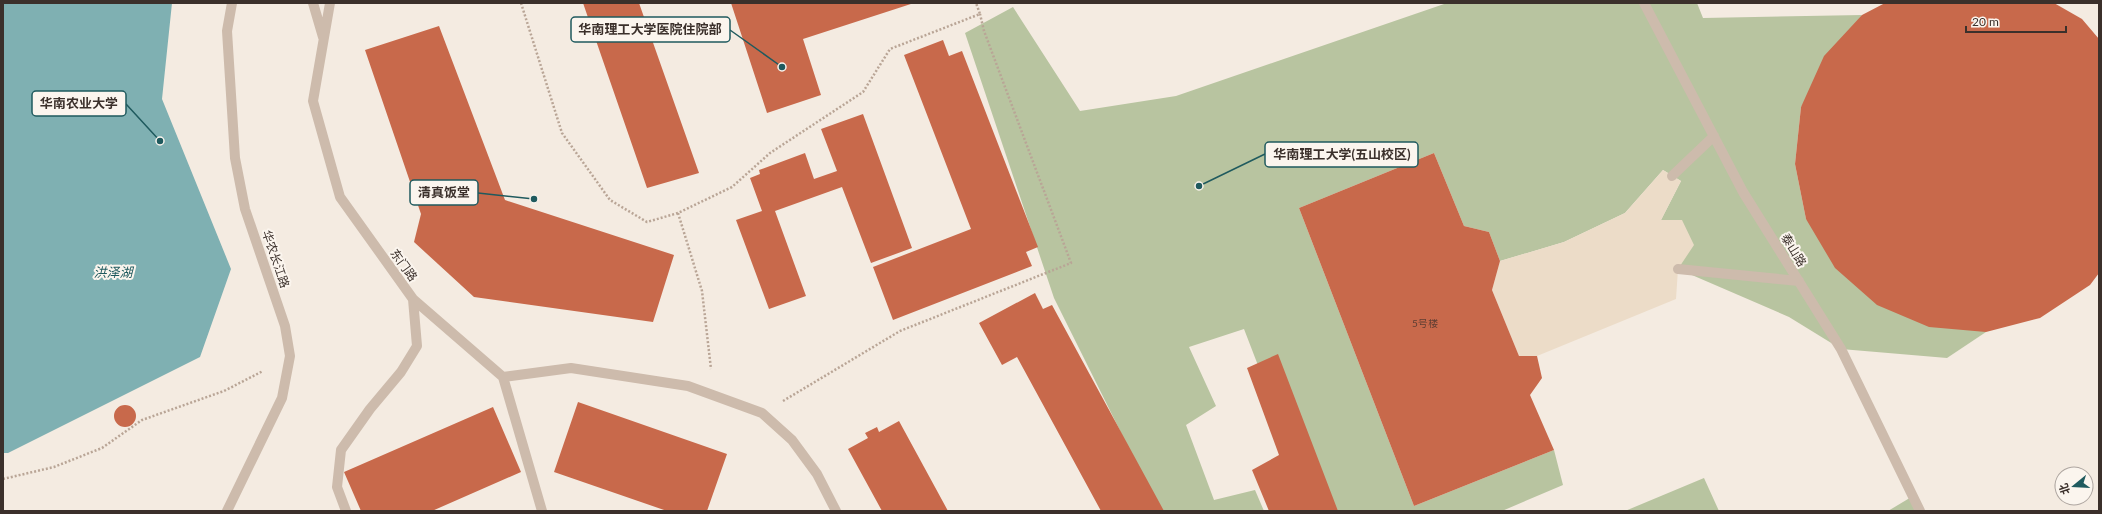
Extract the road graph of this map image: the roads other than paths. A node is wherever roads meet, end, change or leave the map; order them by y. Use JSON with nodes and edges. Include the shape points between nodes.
{"nodes":[{"id":1,"x":232,"y":3,"type":"edge"},
{"id":2,"x":313,"y":3,"type":"edge"},
{"id":3,"x":330,"y":3,"type":"edge"},
{"id":4,"x":1644,"y":3,"type":"edge"},
{"id":5,"x":324,"y":39,"type":"junction"},
{"id":6,"x":1714,"y":136,"type":"junction"},
{"id":7,"x":1672,"y":176,"type":"dead end"},
{"id":8,"x":1678,"y":269,"type":"dead end"},
{"id":9,"x":1799,"y":281,"type":"junction"},
{"id":10,"x":413,"y":299,"type":"junction"},
{"id":11,"x":502,"y":377,"type":"junction"},
{"id":12,"x":228,"y":511,"type":"edge"},
{"id":13,"x":346,"y":511,"type":"edge"},
{"id":14,"x":542,"y":511,"type":"edge"},
{"id":15,"x":836,"y":511,"type":"edge"},
{"id":16,"x":1920,"y":511,"type":"edge"}],
"edges":[{"from":1,"to":12,"type":"street","name":"华农长江路","via":[[227,31],[235,158],[245,209],[285,326],[290,356],[282,398]]},
{"from":2,"to":5,"type":"street"},
{"from":3,"to":5,"type":"street","name":"东门路"},
{"from":4,"to":6,"type":"street","name":"泰山路"},
{"from":5,"to":10,"type":"street","name":"东门路","via":[[313,101],[340,197]]},
{"from":6,"to":7,"type":"street"},
{"from":6,"to":9,"type":"street","name":"泰山路","via":[[1743,192]]},
{"from":8,"to":9,"type":"street"},
{"from":9,"to":16,"type":"street","name":"泰山路","via":[[1841,349]]},
{"from":10,"to":11,"type":"street","name":"东门路"},
{"from":10,"to":13,"type":"street","via":[[417,346],[401,372],[370,409],[341,450],[337,487]]},
{"from":11,"to":14,"type":"street"},
{"from":11,"to":15,"type":"street","via":[[571,368],[688,386],[762,413],[792,440],[817,474]]}]}
